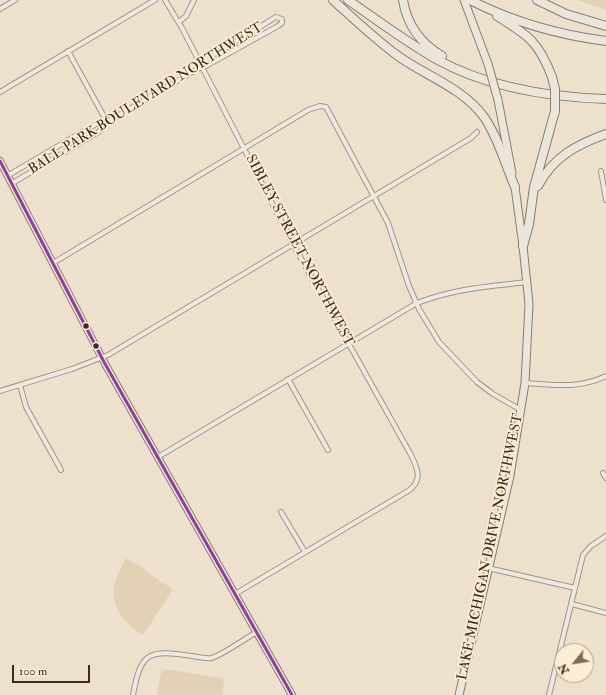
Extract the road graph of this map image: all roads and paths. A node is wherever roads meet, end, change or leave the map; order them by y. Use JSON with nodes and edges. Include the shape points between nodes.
{"nodes":[{"id":1,"x":15,"y":0,"type":"edge"},
{"id":2,"x":155,"y":0,"type":"edge"},
{"id":3,"x":165,"y":0,"type":"edge"},
{"id":4,"x":194,"y":0,"type":"edge"},
{"id":5,"x":333,"y":0,"type":"edge"},
{"id":6,"x":348,"y":0,"type":"edge"},
{"id":7,"x":403,"y":0,"type":"edge"},
{"id":8,"x":464,"y":0,"type":"edge"},
{"id":9,"x":470,"y":0,"type":"edge"},
{"id":10,"x":537,"y":0,"type":"edge"},
{"id":11,"x":485,"y":8,"type":"junction"},
{"id":12,"x":0,"y":9,"type":"edge"},
{"id":13,"x":179,"y":22,"type":"junction"},
{"id":14,"x":606,"y":26,"type":"edge"},
{"id":15,"x":606,"y":41,"type":"edge"},
{"id":16,"x":68,"y":51,"type":"junction"},
{"id":17,"x":201,"y":67,"type":"junction"},
{"id":18,"x":478,"y":77,"type":"junction"},
{"id":19,"x":0,"y":92,"type":"edge"},
{"id":20,"x":606,"y":99,"type":"edge"},
{"id":21,"x":107,"y":122,"type":"junction"},
{"id":22,"x":477,"y":132,"type":"dead end"},
{"id":23,"x":606,"y":134,"type":"edge"},
{"id":24,"x":244,"y":149,"type":"junction"},
{"id":25,"x":0,"y":161,"type":"edge"},
{"id":26,"x":601,"y":171,"type":"dead end"},
{"id":27,"x":7,"y":176,"type":"junction"},
{"id":28,"x":11,"y":184,"type":"junction"},
{"id":29,"x":515,"y":187,"type":"junction"},
{"id":30,"x":374,"y":196,"type":"junction"},
{"id":31,"x":533,"y":196,"type":"junction"},
{"id":32,"x":606,"y":200,"type":"edge"},
{"id":33,"x":293,"y":244,"type":"junction"},
{"id":34,"x":523,"y":246,"type":"junction"},
{"id":35,"x":53,"y":263,"type":"junction"},
{"id":36,"x":527,"y":282,"type":"junction"},
{"id":37,"x":417,"y":303,"type":"junction"},
{"id":38,"x":348,"y":344,"type":"junction"},
{"id":39,"x":102,"y":357,"type":"junction"},
{"id":40,"x":606,"y":376,"type":"edge"},
{"id":41,"x":288,"y":379,"type":"junction"},
{"id":42,"x":525,"y":383,"type":"junction"},
{"id":43,"x":20,"y":385,"type":"junction"},
{"id":44,"x":0,"y":391,"type":"edge"},
{"id":45,"x":521,"y":410,"type":"junction"},
{"id":46,"x":328,"y":450,"type":"dead end"},
{"id":47,"x":158,"y":457,"type":"junction"},
{"id":48,"x":61,"y":470,"type":"dead end"},
{"id":49,"x":603,"y":473,"type":"dead end"},
{"id":50,"x":606,"y":478,"type":"edge"},
{"id":51,"x":281,"y":512,"type":"dead end"},
{"id":52,"x":606,"y":536,"type":"edge"},
{"id":53,"x":305,"y":552,"type":"junction"},
{"id":54,"x":488,"y":568,"type":"junction"},
{"id":55,"x":575,"y":588,"type":"junction"},
{"id":56,"x":235,"y":594,"type":"junction"},
{"id":57,"x":572,"y":604,"type":"junction"},
{"id":58,"x":606,"y":613,"type":"edge"},
{"id":59,"x":257,"y":632,"type":"junction"},
{"id":60,"x":133,"y":695,"type":"edge"},
{"id":61,"x":292,"y":695,"type":"edge"},
{"id":62,"x":459,"y":695,"type":"edge"},
{"id":63,"x":549,"y":695,"type":"edge"}],
"edges":[{"from":1,"to":12,"type":"street"},
{"from":2,"to":16,"type":"street"},
{"from":3,"to":13,"type":"street","name":"SIBLEY STREET NORTHWEST"},
{"from":4,"to":13,"type":"street","via":[[186,16]]},
{"from":5,"to":29,"type":"highway","via":[[397,55],[454,90],[475,107],[491,128]]},
{"from":6,"to":18,"type":"highway","via":[[437,59]]},
{"from":7,"to":18,"type":"highway","via":[[408,19],[420,40]]},
{"from":8,"to":29,"type":"main road","name":"LAKE MICHIGAN DRIVE NORTHWEST","bridge":true,"via":[[488,64],[498,100]]},
{"from":9,"to":11,"type":"highway"},
{"from":10,"to":14,"type":"highway","via":[[566,14]]},
{"from":11,"to":15,"type":"highway","via":[[558,32]]},
{"from":11,"to":31,"type":"highway","bridge":true,"via":[[524,32],[534,42],[543,55],[552,77],[555,111]]},
{"from":13,"to":17,"type":"street","name":"SIBLEY STREET NORTHWEST"},
{"from":16,"to":19,"type":"street"},
{"from":16,"to":21,"type":"street"},
{"from":17,"to":17,"type":"street","name":"BALL PARK BOULEVARD NORTHWEST","via":[[278,26],[282,19],[278,17],[270,21],[204,61]]},
{"from":17,"to":21,"type":"street","name":"BALL PARK BOULEVARD NORTHWEST"},
{"from":17,"to":24,"type":"street","name":"SIBLEY STREET NORTHWEST"},
{"from":18,"to":20,"type":"highway","via":[[527,91]]},
{"from":21,"to":27,"type":"street","via":[[96,124]]},
{"from":21,"to":28,"type":"street","name":"BALL PARK BOULEVARD NORTHWEST","via":[[100,131]]},
{"from":22,"to":30,"type":"street"},
{"from":23,"to":31,"type":"highway","via":[[579,145],[555,162],[546,172]]},
{"from":24,"to":30,"type":"street","via":[[308,110],[320,106],[329,110]]},
{"from":24,"to":33,"type":"street","name":"SIBLEY STREET NORTHWEST"},
{"from":24,"to":35,"type":"street"},
{"from":25,"to":27,"type":"main road"},
{"from":26,"to":32,"type":"street"},
{"from":27,"to":28,"type":"main road"},
{"from":28,"to":35,"type":"main road"},
{"from":29,"to":34,"type":"main road","name":"LAKE MICHIGAN DRIVE NORTHWEST"},
{"from":30,"to":33,"type":"street"},
{"from":30,"to":37,"type":"street","via":[[396,242],[409,286]]},
{"from":31,"to":34,"type":"highway"},
{"from":33,"to":38,"type":"street","name":"SIBLEY STREET NORTHWEST"},
{"from":33,"to":39,"type":"street"},
{"from":34,"to":36,"type":"main road","name":"LAKE MICHIGAN DRIVE NORTHWEST"},
{"from":35,"to":39,"type":"main road"},
{"from":36,"to":37,"type":"street","via":[[450,291]]},
{"from":36,"to":42,"type":"main road","name":"LAKE MICHIGAN DRIVE NORTHWEST","via":[[528,337]]},
{"from":37,"to":38,"type":"street"},
{"from":37,"to":45,"type":"street","via":[[450,356],[492,394]]},
{"from":38,"to":41,"type":"street"},
{"from":38,"to":53,"type":"street","name":"SIBLEY STREET NORTHWEST","via":[[411,455],[418,470],[418,480],[408,491]]},
{"from":39,"to":43,"type":"street"},
{"from":39,"to":47,"type":"main road"},
{"from":40,"to":42,"type":"street","via":[[594,382],[572,386]]},
{"from":41,"to":46,"type":"street"},
{"from":41,"to":47,"type":"street"},
{"from":42,"to":45,"type":"main road","name":"LAKE MICHIGAN DRIVE NORTHWEST"},
{"from":43,"to":44,"type":"street"},
{"from":43,"to":48,"type":"street","via":[[26,407]]},
{"from":45,"to":54,"type":"main road","name":"LAKE MICHIGAN DRIVE NORTHWEST","via":[[512,463]]},
{"from":47,"to":56,"type":"main road"},
{"from":49,"to":50,"type":"street"},
{"from":51,"to":53,"type":"street"},
{"from":52,"to":55,"type":"street","via":[[583,555]]},
{"from":53,"to":56,"type":"street"},
{"from":54,"to":55,"type":"street"},
{"from":54,"to":62,"type":"main road","name":"LAKE MICHIGAN DRIVE NORTHWEST"},
{"from":55,"to":57,"type":"street"},
{"from":56,"to":59,"type":"main road"},
{"from":57,"to":58,"type":"street"},
{"from":57,"to":63,"type":"street"},
{"from":59,"to":60,"type":"street","via":[[212,658],[165,652],[152,654],[140,667]]},
{"from":59,"to":61,"type":"main road"}]}
